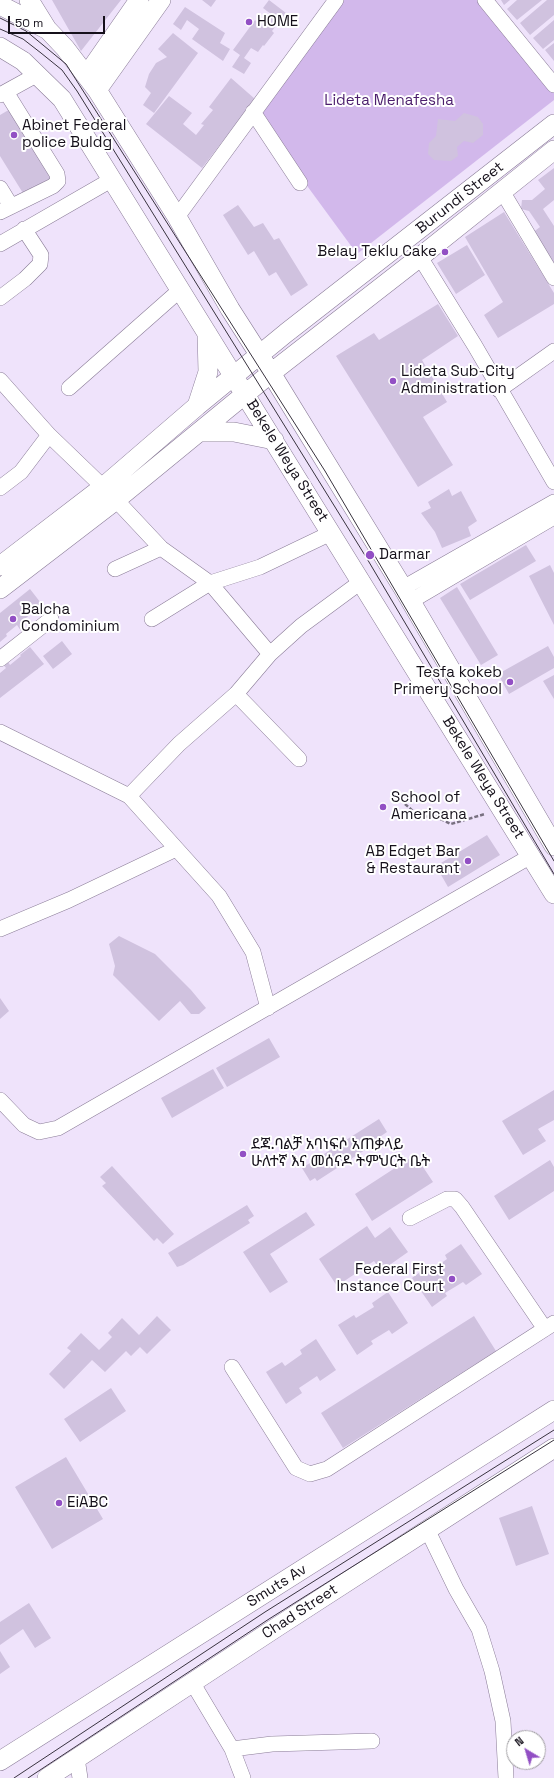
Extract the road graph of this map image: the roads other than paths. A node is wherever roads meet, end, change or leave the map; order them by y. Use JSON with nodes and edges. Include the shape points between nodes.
{"nodes":[{"id":1,"x":29,"y":0,"type":"edge"},
{"id":2,"x":139,"y":0,"type":"edge"},
{"id":3,"x":161,"y":0,"type":"edge"},
{"id":4,"x":336,"y":0,"type":"edge"},
{"id":5,"x":485,"y":0,"type":"edge"},
{"id":6,"x":0,"y":5,"type":"edge"},
{"id":7,"x":48,"y":30,"type":"junction"},
{"id":8,"x":0,"y":47,"type":"edge"},
{"id":9,"x":38,"y":74,"type":"junction"},
{"id":10,"x":92,"y":82,"type":"junction"},
{"id":11,"x":554,"y":84,"type":"edge"},
{"id":12,"x":3,"y":94,"type":"edge"},
{"id":13,"x":253,"y":112,"type":"junction"},
{"id":14,"x":554,"y":124,"type":"edge"},
{"id":15,"x":554,"y":150,"type":"edge"},
{"id":16,"x":111,"y":180,"type":"junction"},
{"id":17,"x":300,"y":183,"type":"dead end"},
{"id":18,"x":0,"y":188,"type":"edge"},
{"id":19,"x":502,"y":191,"type":"junction"},
{"id":20,"x":6,"y":209,"type":"edge"},
{"id":21,"x":176,"y":217,"type":"junction"},
{"id":22,"x":24,"y":229,"type":"junction"},
{"id":23,"x":0,"y":244,"type":"edge"},
{"id":24,"x":420,"y":257,"type":"junction"},
{"id":25,"x":554,"y":278,"type":"edge"},
{"id":26,"x":180,"y":290,"type":"junction"},
{"id":27,"x":0,"y":298,"type":"edge"},
{"id":28,"x":207,"y":332,"type":"junction"},
{"id":29,"x":554,"y":351,"type":"edge"},
{"id":30,"x":260,"y":355,"type":"junction"},
{"id":31,"x":271,"y":373,"type":"junction"},
{"id":32,"x":234,"y":376,"type":"junction"},
{"id":33,"x":0,"y":380,"type":"edge"},
{"id":34,"x":69,"y":388,"type":"dead end"},
{"id":35,"x":499,"y":390,"type":"junction"},
{"id":36,"x":246,"y":394,"type":"junction"},
{"id":37,"x":196,"y":406,"type":"junction"},
{"id":38,"x":199,"y":432,"type":"junction"},
{"id":39,"x":49,"y":435,"type":"junction"},
{"id":40,"x":274,"y":440,"type":"junction"},
{"id":41,"x":554,"y":482,"type":"edge"},
{"id":42,"x":0,"y":488,"type":"edge"},
{"id":43,"x":109,"y":494,"type":"junction"},
{"id":44,"x":553,"y":508,"type":"edge"},
{"id":45,"x":331,"y":533,"type":"junction"},
{"id":46,"x":161,"y":548,"type":"junction"},
{"id":47,"x":0,"y":566,"type":"edge"},
{"id":48,"x":115,"y":569,"type":"dead end"},
{"id":49,"x":362,"y":582,"type":"junction"},
{"id":50,"x":210,"y":583,"type":"junction"},
{"id":51,"x":0,"y":589,"type":"edge"},
{"id":52,"x":407,"y":594,"type":"junction"},
{"id":53,"x":52,"y":619,"type":"dead end"},
{"id":54,"x":152,"y":619,"type":"dead end"},
{"id":55,"x":270,"y":654,"type":"junction"},
{"id":56,"x":0,"y":659,"type":"edge"},
{"id":57,"x":236,"y":694,"type":"junction"},
{"id":58,"x":0,"y":732,"type":"edge"},
{"id":59,"x":299,"y":759,"type":"dead end"},
{"id":60,"x":129,"y":796,"type":"junction"},
{"id":61,"x":554,"y":846,"type":"edge"},
{"id":62,"x":176,"y":849,"type":"junction"},
{"id":63,"x":531,"y":856,"type":"junction"},
{"id":64,"x":553,"y":893,"type":"edge"},
{"id":65,"x":0,"y":929,"type":"edge"},
{"id":66,"x":268,"y":1008,"type":"junction"},
{"id":67,"x":0,"y":1100,"type":"edge"},
{"id":68,"x":410,"y":1218,"type":"dead end"},
{"id":69,"x":550,"y":1326,"type":"edge"},
{"id":70,"x":232,"y":1367,"type":"dead end"},
{"id":71,"x":554,"y":1410,"type":"edge"},
{"id":72,"x":554,"y":1448,"type":"edge"},
{"id":73,"x":427,"y":1529,"type":"junction"},
{"id":74,"x":192,"y":1682,"type":"junction"},
{"id":75,"x":372,"y":1741,"type":"dead end"},
{"id":76,"x":232,"y":1749,"type":"junction"},
{"id":77,"x":76,"y":1758,"type":"junction"},
{"id":78,"x":0,"y":1761,"type":"edge"},
{"id":79,"x":47,"y":1778,"type":"edge"},
{"id":80,"x":80,"y":1778,"type":"edge"},
{"id":81,"x":243,"y":1778,"type":"edge"},
{"id":82,"x":506,"y":1778,"type":"edge"}],
"edges":[{"from":1,"to":7,"type":"main road"},
{"from":2,"to":10,"type":"main road"},
{"from":3,"to":10,"type":"main road"},
{"from":4,"to":13,"type":"street"},
{"from":5,"to":11,"type":"street"},
{"from":6,"to":7,"type":"main road","name":"Bekele Weya Street"},
{"from":7,"to":10,"type":"main road","name":"Bekele Weya Street"},
{"from":8,"to":9,"type":"main road","name":"Bekele Weya Street","via":[[23,60]]},
{"from":9,"to":12,"type":"street"},
{"from":9,"to":16,"type":"main road","name":"Bekele Weya Street","via":[[62,99]]},
{"from":10,"to":21,"type":"main road","name":"Bekele Weya Street"},
{"from":12,"to":20,"type":"street","via":[[57,174],[58,181]]},
{"from":13,"to":17,"type":"street"},
{"from":13,"to":21,"type":"street"},
{"from":14,"to":30,"type":"main road","name":"Burundi Street"},
{"from":15,"to":19,"type":"main road","name":"Burundi Street"},
{"from":16,"to":22,"type":"street"},
{"from":16,"to":26,"type":"main road","name":"Bekele Weya Street"},
{"from":18,"to":20,"type":"street"},
{"from":19,"to":24,"type":"main road","name":"Burundi Street"},
{"from":19,"to":25,"type":"street"},
{"from":21,"to":30,"type":"main road","name":"Bekele Weya Street"},
{"from":22,"to":23,"type":"street"},
{"from":22,"to":27,"type":"street","via":[[41,255],[40,264]]},
{"from":24,"to":31,"type":"main road","name":"Burundi Street"},
{"from":24,"to":35,"type":"street"},
{"from":26,"to":28,"type":"main road","name":"Bekele Weya Street"},
{"from":26,"to":34,"type":"street"},
{"from":28,"to":32,"type":"main road","name":"Bekele Weya Street"},
{"from":28,"to":37,"type":"main road","via":[[208,372]]},
{"from":29,"to":35,"type":"street"},
{"from":30,"to":31,"type":"main road","name":"Bekele Weya Street"},
{"from":30,"to":32,"type":"main road","name":"Burundi Street"},
{"from":31,"to":36,"type":"main road","name":"Burundi Street"},
{"from":31,"to":52,"type":"main road","name":"Bekele Weya Street"},
{"from":32,"to":36,"type":"main road","name":"Bekele Weya Street"},
{"from":32,"to":37,"type":"main road","name":"Burundi Street"},
{"from":33,"to":39,"type":"street"},
{"from":35,"to":41,"type":"street"},
{"from":36,"to":38,"type":"main road","name":"Burundi Street"},
{"from":36,"to":40,"type":"main road","name":"Bekele Weya Street"},
{"from":37,"to":43,"type":"main road","name":"Burundi Street"},
{"from":38,"to":40,"type":"main road","via":[[234,432]]},
{"from":38,"to":43,"type":"main road","name":"Burundi Street"},
{"from":39,"to":42,"type":"street","via":[[21,472]]},
{"from":39,"to":43,"type":"street"},
{"from":40,"to":45,"type":"main road","name":"Bekele Weya Street"},
{"from":43,"to":46,"type":"street"},
{"from":43,"to":47,"type":"main road"},
{"from":43,"to":51,"type":"main road"},
{"from":44,"to":52,"type":"street"},
{"from":45,"to":49,"type":"main road","name":"Bekele Weya Street"},
{"from":45,"to":50,"type":"street","via":[[260,567]]},
{"from":46,"to":48,"type":"street"},
{"from":46,"to":50,"type":"street"},
{"from":49,"to":55,"type":"street","via":[[301,626]]},
{"from":49,"to":63,"type":"main road","name":"Bekele Weya Street"},
{"from":50,"to":54,"type":"street"},
{"from":50,"to":55,"type":"street"},
{"from":52,"to":61,"type":"main road","name":"Bekele Weya Street"},
{"from":53,"to":56,"type":"street"},
{"from":55,"to":57,"type":"street"},
{"from":57,"to":59,"type":"street"},
{"from":57,"to":60,"type":"street","via":[[179,744]]},
{"from":58,"to":60,"type":"street"},
{"from":60,"to":62,"type":"street"},
{"from":62,"to":65,"type":"street","via":[[69,900]]},
{"from":62,"to":66,"type":"street","via":[[219,896],[253,952]]},
{"from":63,"to":64,"type":"main road","name":"Bekele Weya Street"},
{"from":63,"to":66,"type":"street"},
{"from":66,"to":67,"type":"street","via":[[58,1128],[39,1132],[24,1125]]},
{"from":68,"to":69,"type":"street","via":[[447,1199],[455,1199]]},
{"from":69,"to":70,"type":"street","via":[[327,1469],[310,1474],[296,1468]]},
{"from":71,"to":78,"type":"main road","name":"Smuts Av"},
{"from":72,"to":73,"type":"main road","name":"Chad Street"},
{"from":73,"to":74,"type":"main road","name":"Chad Street"},
{"from":73,"to":82,"type":"street","via":[[479,1629],[503,1721]]},
{"from":74,"to":76,"type":"street"},
{"from":74,"to":77,"type":"main road","name":"Chad Street"},
{"from":75,"to":76,"type":"street","via":[[272,1744]]},
{"from":76,"to":81,"type":"street"},
{"from":77,"to":79,"type":"main road","name":"Chad Street"},
{"from":77,"to":80,"type":"street"}]}
